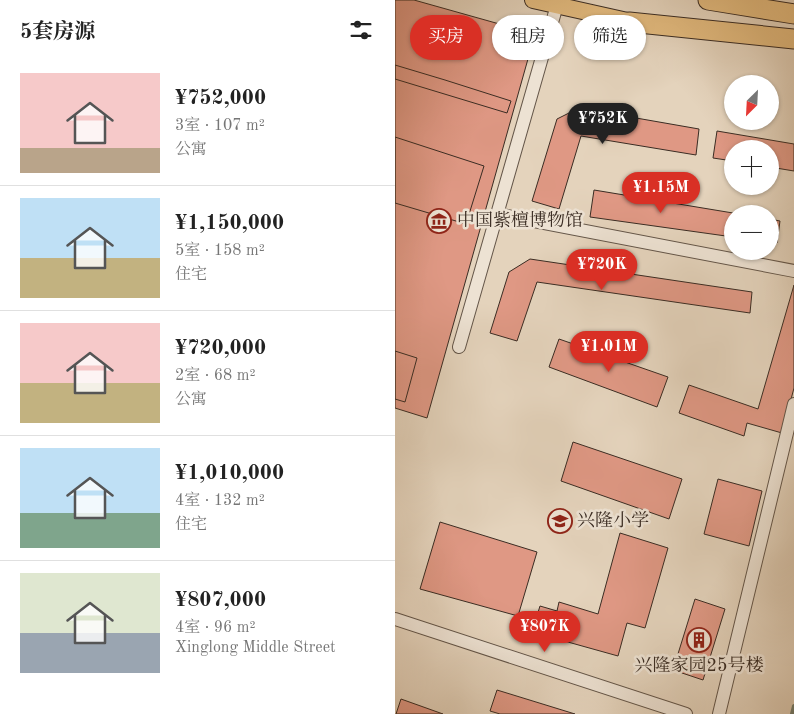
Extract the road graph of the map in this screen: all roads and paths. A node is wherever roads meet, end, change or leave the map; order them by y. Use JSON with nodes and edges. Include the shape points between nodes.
{"nodes":[{"id":1,"x":533,"y":0,"type":"edge"},
{"id":2,"x":708,"y":0,"type":"edge"},
{"id":3,"x":557,"y":6,"type":"junction"},
{"id":4,"x":794,"y":14,"type":"edge"},
{"id":5,"x":598,"y":15,"type":"edge"},
{"id":6,"x":646,"y":24,"type":"edge"},
{"id":7,"x":646,"y":25,"type":"edge"},
{"id":8,"x":794,"y":39,"type":"edge"},
{"id":9,"x":794,"y":47,"type":"edge"},
{"id":10,"x":497,"y":214,"type":"junction"},
{"id":11,"x":794,"y":271,"type":"edge"},
{"id":12,"x":459,"y":347,"type":"dead end"},
{"id":13,"x":794,"y":404,"type":"edge"},
{"id":14,"x":395,"y":619,"type":"edge"},
{"id":15,"x":686,"y":714,"type":"edge"},
{"id":16,"x":719,"y":714,"type":"edge"}],
"edges":[{"from":1,"to":3,"type":"main road"},
{"from":2,"to":4,"type":"highway"},
{"from":3,"to":5,"type":"main road"},
{"from":3,"to":10,"type":"street"},
{"from":6,"to":8,"type":"highway"},
{"from":7,"to":9,"type":"main road"},
{"from":10,"to":11,"type":"street"},
{"from":10,"to":12,"type":"street"},
{"from":13,"to":16,"type":"street"},
{"from":14,"to":15,"type":"street"}]}
